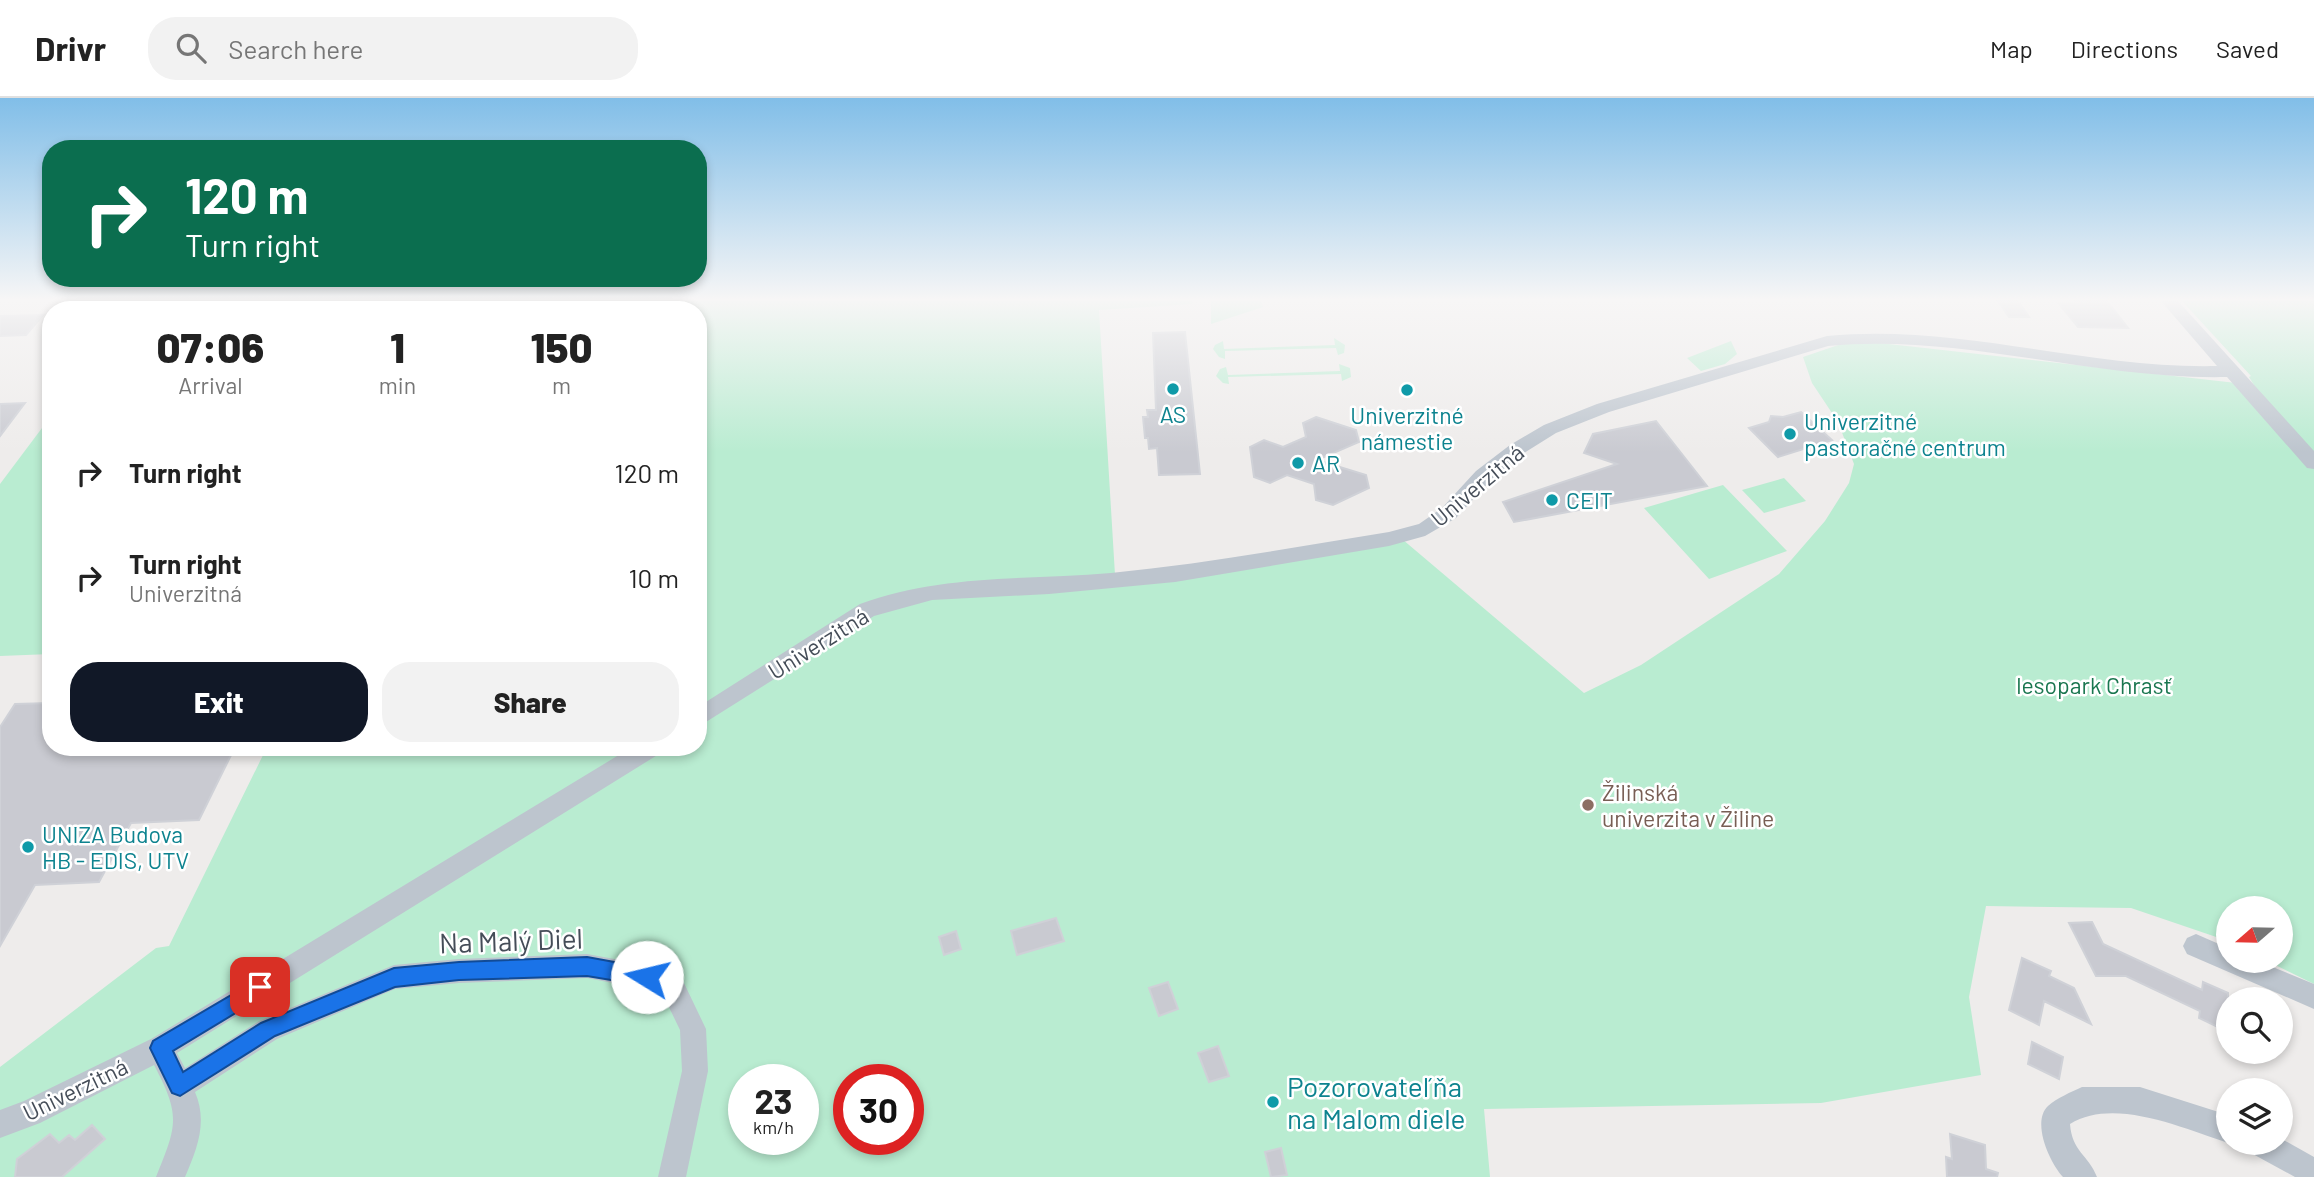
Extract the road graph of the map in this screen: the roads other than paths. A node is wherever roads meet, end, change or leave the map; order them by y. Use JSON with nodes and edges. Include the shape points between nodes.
{"nodes":[{"id":1,"x":1792,"y":351,"type":"edge"},
{"id":2,"x":2009,"y":351,"type":"edge"},
{"id":3,"x":2215,"y":351,"type":"edge"},
{"id":4,"x":2233,"y":371,"type":"junction"},
{"id":5,"x":2314,"y":463,"type":"edge"},
{"id":6,"x":707,"y":712,"type":"edge"},
{"id":7,"x":636,"y":756,"type":"edge"},
{"id":8,"x":2196,"y":946,"type":"dead end"},
{"id":9,"x":2216,"y":954,"type":"edge"},
{"id":10,"x":2259,"y":973,"type":"edge"},
{"id":11,"x":2314,"y":997,"type":"edge"},
{"id":12,"x":160,"y":1048,"type":"junction"},
{"id":13,"x":180,"y":1086,"type":"junction"},
{"id":14,"x":0,"y":1125,"type":"edge"},
{"id":15,"x":2216,"y":1125,"type":"edge"},
{"id":16,"x":2283,"y":1155,"type":"edge"},
{"id":17,"x":2314,"y":1172,"type":"edge"},
{"id":18,"x":170,"y":1177,"type":"edge"},
{"id":19,"x":672,"y":1177,"type":"edge"},
{"id":20,"x":2083,"y":1177,"type":"edge"}],
"edges":[{"from":1,"to":6,"type":"street","name":"Univerzitná","via":[[1603,408],[1550,429],[1483,476],[1449,513],[1425,528],[1363,544],[1175,574],[932,592],[885,603]]},
{"from":2,"to":4,"type":"street","name":"Univerzitná","via":[[2170,370]]},
{"from":3,"to":4,"type":"street"},
{"from":4,"to":5,"type":"street"},
{"from":7,"to":12,"type":"street","name":"Univerzitná"},
{"from":8,"to":9,"type":"street"},
{"from":10,"to":11,"type":"street"},
{"from":12,"to":13,"type":"street"},
{"from":12,"to":14,"type":"street","name":"Univerzitná"},
{"from":13,"to":18,"type":"street","via":[[189,1105],[188,1127],[182,1154]]},
{"from":13,"to":19,"type":"street","name":"Na Malý Diel","via":[[268,1030],[394,977],[587,967],[647,977],[674,990],[693,1029],[695,1071]]},
{"from":15,"to":20,"type":"street","via":[[2140,1101],[2082,1101],[2056,1117],[2056,1142],[2067,1162]]},
{"from":16,"to":17,"type":"street"}]}
